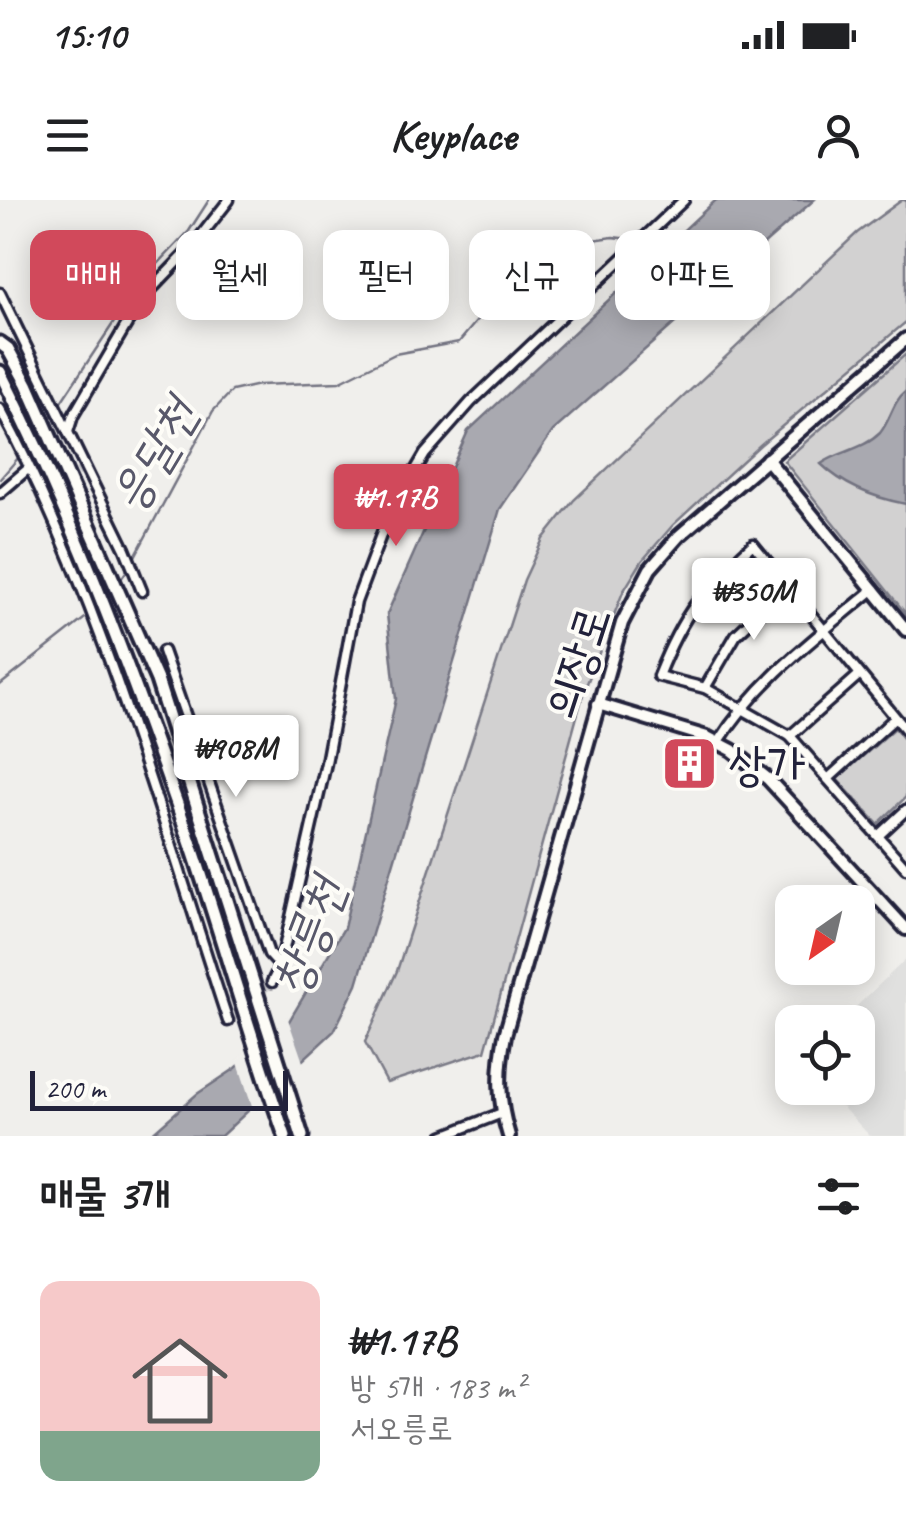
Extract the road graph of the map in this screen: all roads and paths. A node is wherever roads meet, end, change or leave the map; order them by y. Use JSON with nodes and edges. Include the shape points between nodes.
{"nodes":[{"id":1,"x":229,"y":200,"type":"edge"},
{"id":2,"x":684,"y":200,"type":"edge"},
{"id":3,"x":0,"y":293,"type":"edge"},
{"id":4,"x":906,"y":339,"type":"edge"},
{"id":5,"x":0,"y":343,"type":"edge"},
{"id":6,"x":0,"y":372,"type":"edge"},
{"id":7,"x":0,"y":408,"type":"edge"},
{"id":8,"x":68,"y":432,"type":"junction"},
{"id":9,"x":767,"y":459,"type":"junction"},
{"id":10,"x":28,"y":464,"type":"junction"},
{"id":11,"x":0,"y":493,"type":"edge"},
{"id":12,"x":788,"y":586,"type":"junction"},
{"id":13,"x":874,"y":589,"type":"junction"},
{"id":14,"x":142,"y":592,"type":"dead end"},
{"id":15,"x":825,"y":630,"type":"junction"},
{"id":16,"x":906,"y":630,"type":"edge"},
{"id":17,"x":164,"y":651,"type":"dead end"},
{"id":18,"x":859,"y":675,"type":"junction"},
{"id":19,"x":706,"y":688,"type":"junction"},
{"id":20,"x":598,"y":704,"type":"junction"},
{"id":21,"x":744,"y":707,"type":"junction"},
{"id":22,"x":895,"y":718,"type":"junction"},
{"id":23,"x":906,"y":730,"type":"edge"},
{"id":24,"x":790,"y":736,"type":"junction"},
{"id":25,"x":718,"y":742,"type":"junction"},
{"id":26,"x":828,"y":778,"type":"junction"},
{"id":27,"x":906,"y":810,"type":"edge"},
{"id":28,"x":878,"y":836,"type":"junction"},
{"id":29,"x":906,"y":868,"type":"edge"},
{"id":30,"x":906,"y":929,"type":"edge"},
{"id":31,"x":280,"y":966,"type":"junction"},
{"id":32,"x":272,"y":982,"type":"tunnel mouth"},
{"id":33,"x":228,"y":1021,"type":"dead end"},
{"id":34,"x":502,"y":1112,"type":"junction"},
{"id":35,"x":283,"y":1133,"type":"edge"},
{"id":36,"x":305,"y":1136,"type":"edge"},
{"id":37,"x":442,"y":1136,"type":"edge"},
{"id":38,"x":509,"y":1136,"type":"edge"}],
"edges":[{"from":1,"to":8,"type":"street","via":[[141,300]]},
{"from":2,"to":31,"type":"street","via":[[471,402],[425,454],[387,519],[356,602]]},
{"from":3,"to":8,"type":"street"},
{"from":4,"to":9,"type":"street","name":"의장로"},
{"from":5,"to":36,"type":"main road","via":[[42,417],[157,680]]},
{"from":6,"to":35,"type":"main road","via":[[106,610]]},
{"from":7,"to":10,"type":"street"},
{"from":8,"to":14,"type":"street"},
{"from":9,"to":13,"type":"street"},
{"from":9,"to":20,"type":"street","name":"의장로","via":[[650,570],[622,622]]},
{"from":10,"to":11,"type":"street"},
{"from":10,"to":33,"type":"street","via":[[94,618]]},
{"from":12,"to":15,"type":"street"},
{"from":12,"to":19,"type":"street","via":[[736,635]]},
{"from":12,"to":19,"type":"street","via":[[753,544],[714,578],[676,629],[658,676]]},
{"from":13,"to":15,"type":"street"},
{"from":13,"to":16,"type":"street"},
{"from":15,"to":18,"type":"street"},
{"from":15,"to":21,"type":"street"},
{"from":17,"to":31,"type":"street","via":[[269,954]]},
{"from":18,"to":22,"type":"street"},
{"from":18,"to":24,"type":"street"},
{"from":19,"to":21,"type":"street"},
{"from":20,"to":25,"type":"street"},
{"from":20,"to":34,"type":"street","name":"의장로","via":[[505,1035]]},
{"from":21,"to":24,"type":"street"},
{"from":21,"to":25,"type":"street"},
{"from":22,"to":23,"type":"street"},
{"from":22,"to":26,"type":"street"},
{"from":24,"to":26,"type":"street"},
{"from":25,"to":30,"type":"street","via":[[768,779]]},
{"from":26,"to":28,"type":"street"},
{"from":27,"to":28,"type":"street"},
{"from":28,"to":29,"type":"street"},
{"from":31,"to":32,"type":"street"},
{"from":34,"to":37,"type":"street"},
{"from":34,"to":38,"type":"street","name":"의장로"}]}
